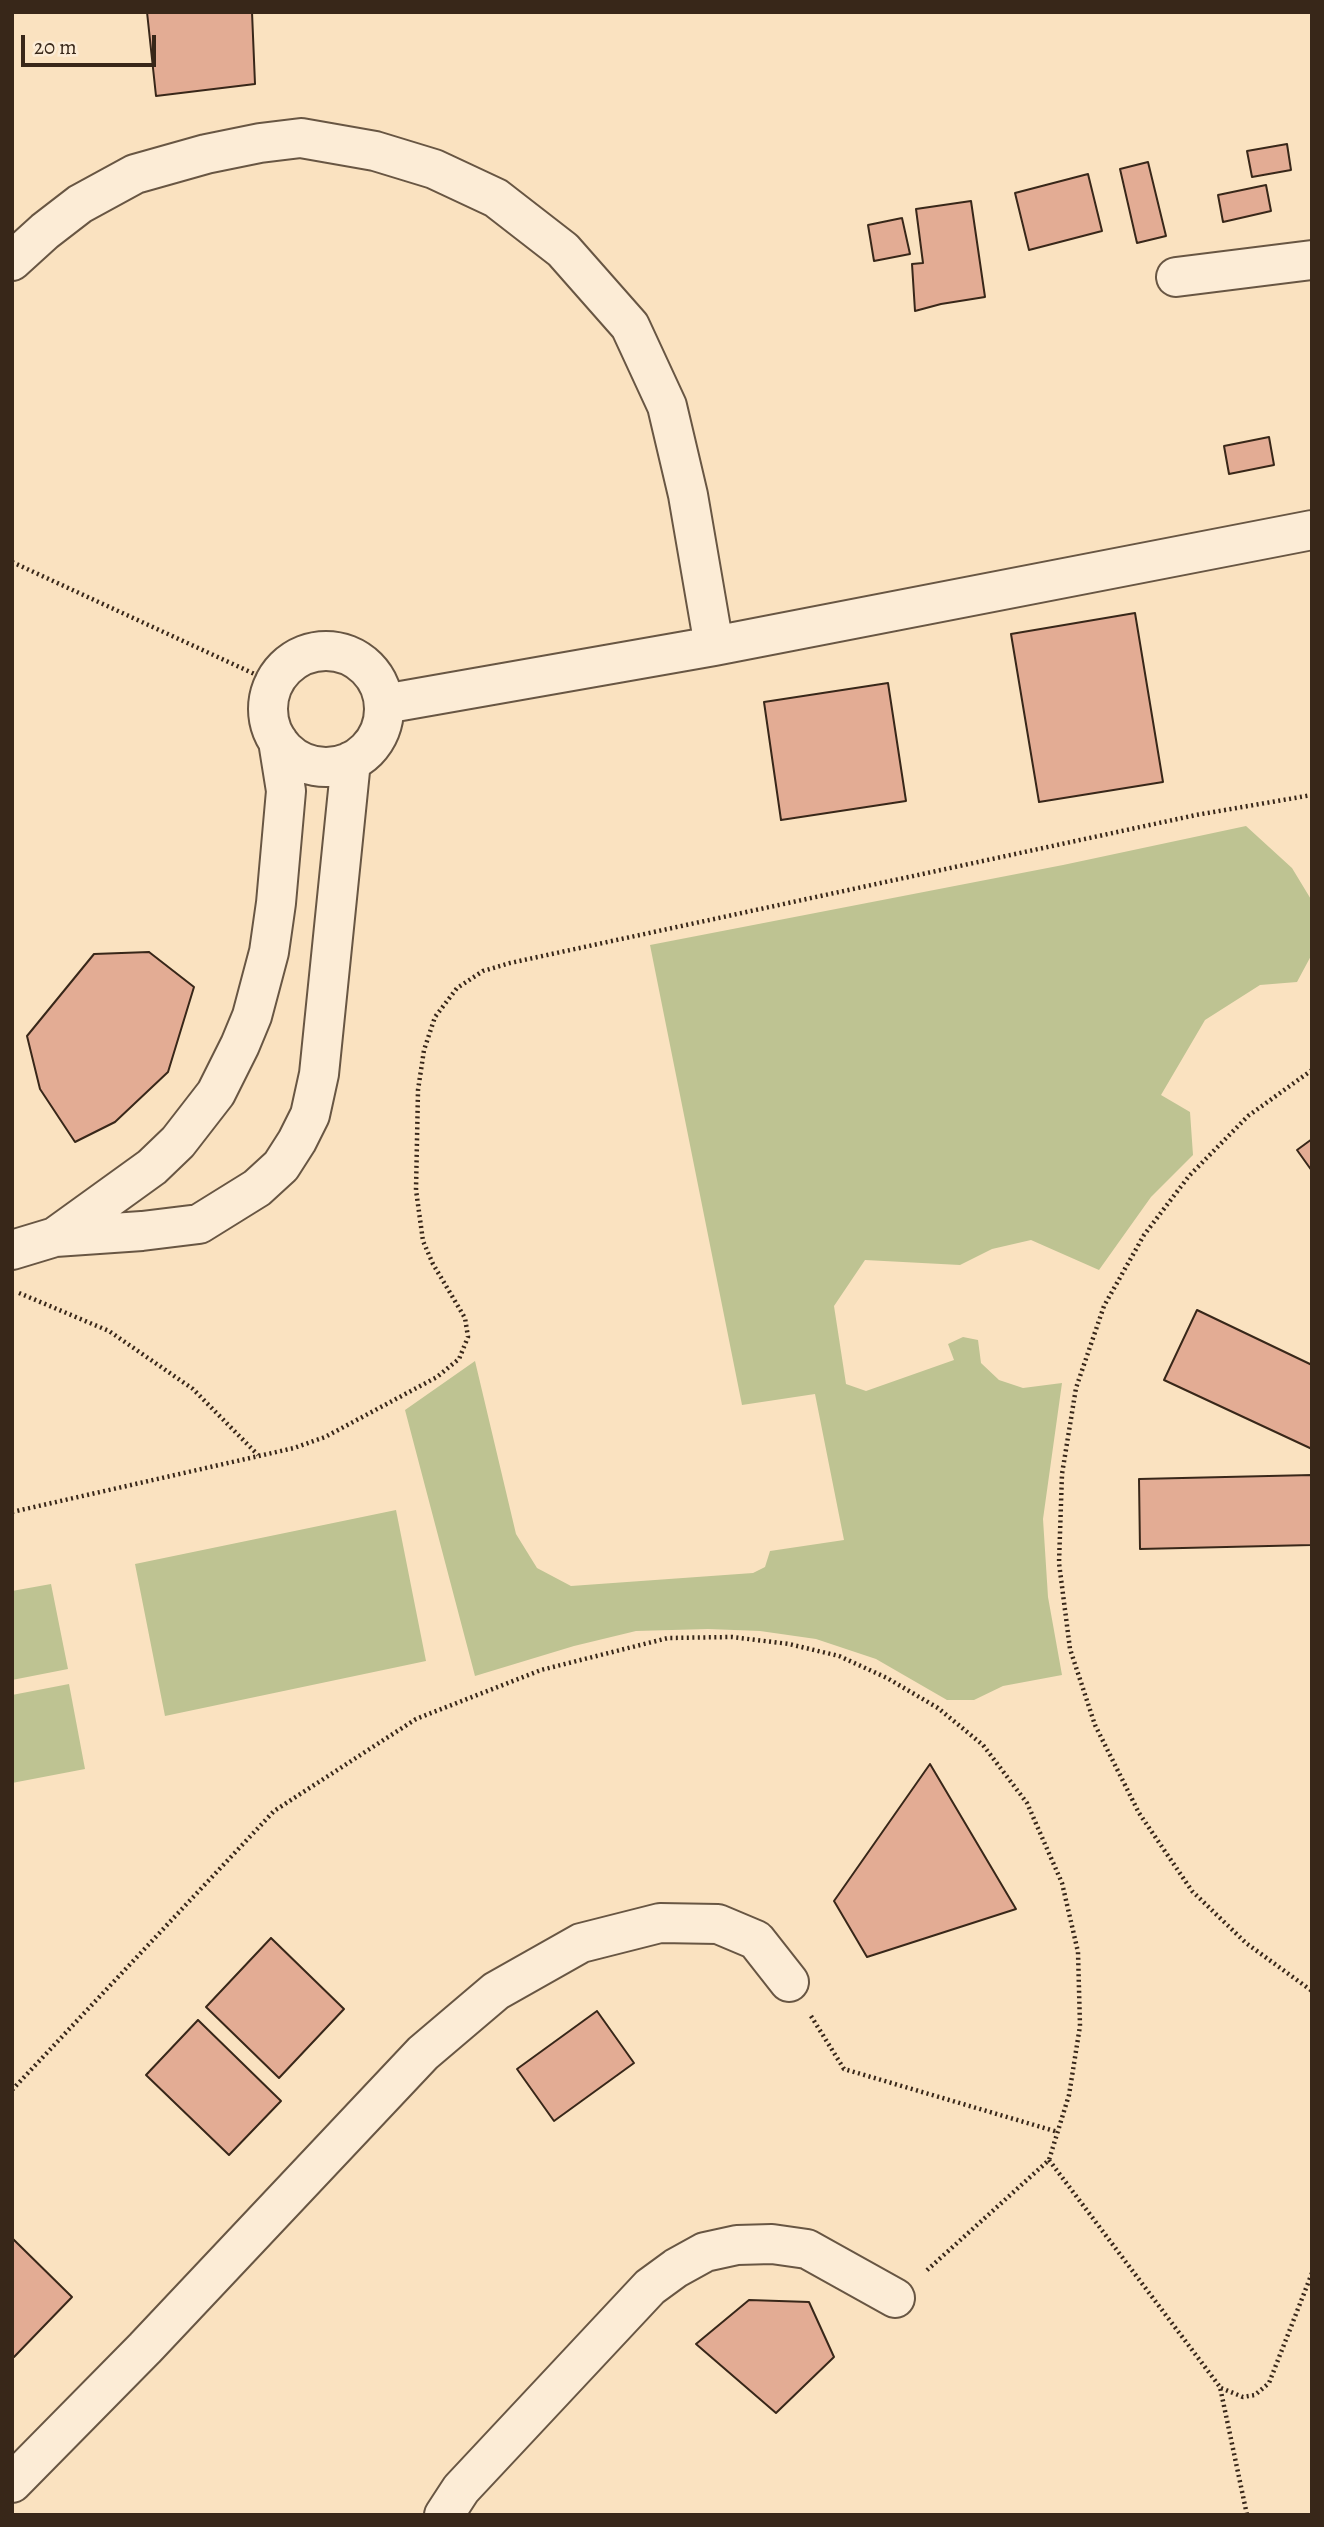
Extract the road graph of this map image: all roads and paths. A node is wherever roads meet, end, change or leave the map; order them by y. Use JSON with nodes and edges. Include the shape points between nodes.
{"nodes":[{"id":1,"x":1312,"y":260,"type":"edge"},
{"id":2,"x":12,"y":261,"type":"edge"},
{"id":3,"x":1176,"y":277,"type":"dead end"},
{"id":4,"x":1312,"y":530,"type":"edge"},
{"id":5,"x":12,"y":562,"type":"edge"},
{"id":6,"x":714,"y":646,"type":"junction"},
{"id":7,"x":274,"y":683,"type":"junction"},
{"id":8,"x":384,"y":704,"type":"junction"},
{"id":9,"x":278,"y":741,"type":"junction"},
{"id":10,"x":351,"y":761,"type":"junction"},
{"id":11,"x":1312,"y":796,"type":"edge"},
{"id":12,"x":1312,"y":1070,"type":"edge"},
{"id":13,"x":55,"y":1237,"type":"junction"},
{"id":14,"x":12,"y":1250,"type":"edge"},
{"id":15,"x":12,"y":1291,"type":"edge"},
{"id":16,"x":258,"y":1455,"type":"junction"},
{"id":17,"x":12,"y":1513,"type":"edge"},
{"id":18,"x":789,"y":1982,"type":"joint"},
{"id":19,"x":1312,"y":1991,"type":"edge"},
{"id":20,"x":12,"y":2090,"type":"edge"},
{"id":21,"x":1058,"y":2132,"type":"junction"},
{"id":22,"x":1049,"y":2160,"type":"junction"},
{"id":23,"x":1312,"y":2273,"type":"edge"},
{"id":24,"x":895,"y":2298,"type":"joint"},
{"id":25,"x":1220,"y":2387,"type":"junction"},
{"id":26,"x":12,"y":2483,"type":"edge"},
{"id":27,"x":444,"y":2515,"type":"edge"},
{"id":28,"x":1247,"y":2515,"type":"edge"}],
"edges":[{"from":1,"to":3,"type":"street"},
{"from":2,"to":6,"type":"street","via":[[80,204],[135,174],[260,143],[301,138],[375,151],[434,169],[496,198],[562,250],[630,326],[667,406],[688,495]]},
{"from":4,"to":6,"type":"street"},
{"from":5,"to":7,"type":"path"},
{"from":6,"to":8,"type":"street"},
{"from":7,"to":8,"type":"street","via":[[285,667],[300,657],[337,651],[369,670],[380,686]]},
{"from":7,"to":9,"type":"street","via":[[268,712]]},
{"from":8,"to":10,"type":"street","via":[[376,738]]},
{"from":9,"to":10,"type":"street","via":[[302,762],[335,766]]},
{"from":9,"to":13,"type":"street","via":[[286,791],[276,903],[269,951],[240,1045],[216,1093],[178,1142],[152,1167]]},
{"from":10,"to":13,"type":"street","via":[[318,1074],[310,1115],[297,1141],[281,1166],[257,1188],[199,1224]]},
{"from":11,"to":16,"type":"path","via":[[1196,815],[483,971],[457,988],[435,1017],[418,1090],[416,1191],[423,1241],[465,1318],[465,1348],[437,1377],[325,1437]]},
{"from":12,"to":19,"type":"path","via":[[1248,1116],[1188,1175],[1144,1235],[1104,1307],[1076,1388],[1062,1474],[1059,1563],[1070,1648],[1095,1725],[1139,1813],[1192,1891],[1247,1943]]},
{"from":13,"to":14,"type":"street"},
{"from":15,"to":16,"type":"path","via":[[109,1331],[193,1389]]},
{"from":16,"to":17,"type":"path"},
{"from":18,"to":21,"type":"path","via":[[844,2070]]},
{"from":18,"to":26,"type":"street","via":[[756,1940],[718,1924],[660,1923],[581,1943],[496,1991],[423,2053]]},
{"from":20,"to":21,"type":"path","via":[[274,1811],[416,1719],[541,1670],[668,1638],[732,1637],[839,1656],[887,1678],[938,1708],[983,1745],[1027,1803],[1062,1883],[1078,1952],[1080,2026]]},
{"from":21,"to":22,"type":"path"},
{"from":22,"to":24,"type":"path"},
{"from":22,"to":25,"type":"path"},
{"from":23,"to":25,"type":"path","via":[[1269,2383],[1255,2395],[1243,2397]]},
{"from":24,"to":27,"type":"street","via":[[807,2249],[772,2244],[705,2252],[650,2287],[461,2489]]},
{"from":25,"to":28,"type":"path"}]}
